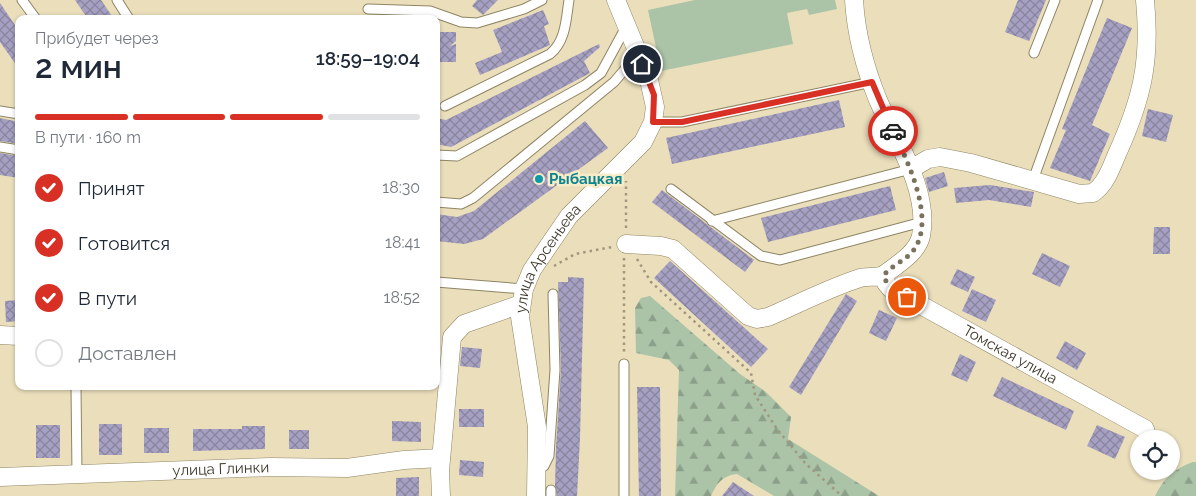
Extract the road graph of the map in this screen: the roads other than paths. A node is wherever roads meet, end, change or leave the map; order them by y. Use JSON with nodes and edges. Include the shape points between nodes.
{"nodes":[{"id":1,"x":22,"y":0,"type":"edge"},
{"id":2,"x":117,"y":0,"type":"edge"},
{"id":3,"x":542,"y":0,"type":"edge"},
{"id":4,"x":569,"y":0,"type":"edge"},
{"id":5,"x":616,"y":0,"type":"edge"},
{"id":6,"x":854,"y":0,"type":"edge"},
{"id":7,"x":1055,"y":0,"type":"edge"},
{"id":8,"x":1098,"y":0,"type":"edge"},
{"id":9,"x":1145,"y":0,"type":"edge"},
{"id":10,"x":368,"y":8,"type":"dead end"},
{"id":11,"x":33,"y":15,"type":"edge"},
{"id":12,"x":126,"y":15,"type":"edge"},
{"id":13,"x":627,"y":24,"type":"junction"},
{"id":14,"x":636,"y":49,"type":"junction"},
{"id":15,"x":1034,"y":53,"type":"dead end"},
{"id":16,"x":872,"y":82,"type":"junction"},
{"id":17,"x":445,"y":106,"type":"dead end"},
{"id":18,"x":0,"y":111,"type":"edge"},
{"id":19,"x":15,"y":113,"type":"edge"},
{"id":20,"x":653,"y":122,"type":"junction"},
{"id":21,"x":0,"y":147,"type":"edge"},
{"id":22,"x":15,"y":149,"type":"edge"},
{"id":23,"x":440,"y":155,"type":"edge"},
{"id":24,"x":911,"y":169,"type":"junction"},
{"id":25,"x":1033,"y":180,"type":"junction"},
{"id":26,"x":671,"y":189,"type":"dead end"},
{"id":27,"x":440,"y":202,"type":"edge"},
{"id":28,"x":712,"y":221,"type":"junction"},
{"id":29,"x":922,"y":222,"type":"junction"},
{"id":30,"x":625,"y":252,"type":"road end"},
{"id":31,"x":884,"y":275,"type":"junction"},
{"id":32,"x":440,"y":283,"type":"edge"},
{"id":33,"x":553,"y":294,"type":"dead end"},
{"id":34,"x":522,"y":296,"type":"junction"},
{"id":35,"x":0,"y":335,"type":"edge"},
{"id":36,"x":15,"y":336,"type":"edge"},
{"id":37,"x":624,"y":364,"type":"road end"},
{"id":38,"x":76,"y":390,"type":"edge"},
{"id":39,"x":1145,"y":429,"type":"dead end"},
{"id":40,"x":441,"y":458,"type":"junction"},
{"id":41,"x":538,"y":470,"type":"junction"},
{"id":42,"x":76,"y":475,"type":"junction"},
{"id":43,"x":0,"y":477,"type":"edge"},
{"id":44,"x":546,"y":494,"type":"edge"},
{"id":45,"x":441,"y":496,"type":"edge"},
{"id":46,"x":624,"y":496,"type":"edge"}],
"edges":[{"from":1,"to":11,"type":"lane"},
{"from":2,"to":12,"type":"lane"},
{"from":3,"to":10,"type":"lane","via":[[477,23],[461,22],[430,11]]},
{"from":4,"to":17,"type":"lane","via":[[562,39],[550,54]]},
{"from":5,"to":13,"type":"street","name":"улица Арсеньева"},
{"from":6,"to":16,"type":"street","via":[[863,55]]},
{"from":7,"to":15,"type":"lane"},
{"from":8,"to":25,"type":"lane"},
{"from":9,"to":25,"type":"street","via":[[1148,43],[1141,90],[1127,133],[1106,179],[1093,193],[1079,194]]},
{"from":13,"to":14,"type":"street","name":"улица Арсеньева"},
{"from":13,"to":23,"type":"lane","via":[[602,73],[585,85],[457,156]]},
{"from":14,"to":20,"type":"street","name":"улица Арсеньева","via":[[654,95]]},
{"from":14,"to":27,"type":"lane","via":[[614,82],[473,198],[461,204]]},
{"from":16,"to":20,"type":"lane","via":[[682,122]]},
{"from":16,"to":24,"type":"street"},
{"from":18,"to":19,"type":"lane"},
{"from":20,"to":34,"type":"street","name":"улица Арсеньева","via":[[643,142],[569,216],[532,270]]},
{"from":21,"to":22,"type":"lane"},
{"from":24,"to":25,"type":"street","via":[[928,159],[940,158]]},
{"from":24,"to":28,"type":"lane"},
{"from":24,"to":29,"type":"street"},
{"from":26,"to":28,"type":"lane"},
{"from":28,"to":29,"type":"lane","via":[[762,256],[780,260]]},
{"from":29,"to":31,"type":"street","via":[[921,236],[914,250]]},
{"from":30,"to":31,"type":"street","via":[[662,246],[673,249],[748,316],[757,320],[859,279]]},
{"from":31,"to":39,"type":"street","name":"Томская улица","via":[[890,288]]},
{"from":32,"to":34,"type":"lane"},
{"from":33,"to":41,"type":"lane","via":[[555,370],[549,456]]},
{"from":34,"to":40,"type":"street","via":[[464,324],[452,337]]},
{"from":34,"to":41,"type":"street","name":"улица Арсеньева","via":[[520,317],[537,427]]},
{"from":35,"to":36,"type":"street"},
{"from":37,"to":46,"type":"lane"},
{"from":38,"to":42,"type":"lane"},
{"from":40,"to":42,"type":"street","name":"улица Глинки","via":[[348,468],[271,467]]},
{"from":40,"to":45,"type":"street"},
{"from":41,"to":44,"type":"street","name":"улица Арсеньева"},
{"from":42,"to":43,"type":"street","name":"улица Глинки"}]}
